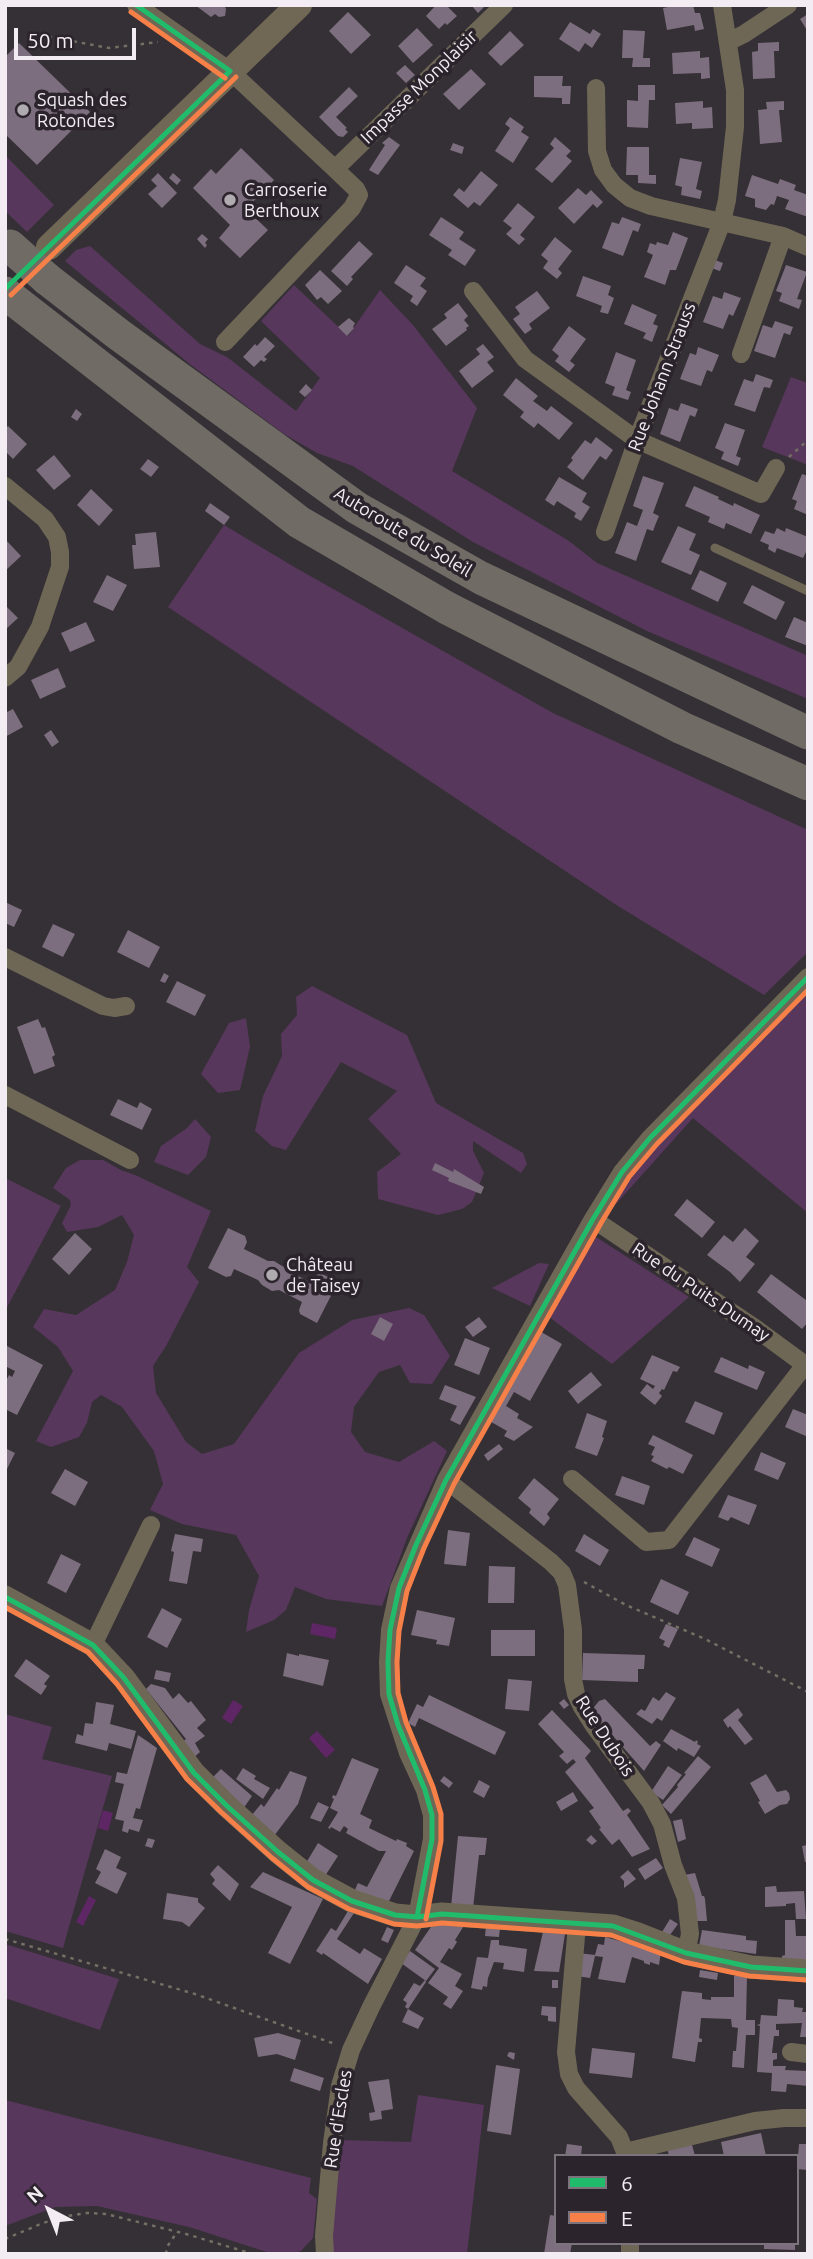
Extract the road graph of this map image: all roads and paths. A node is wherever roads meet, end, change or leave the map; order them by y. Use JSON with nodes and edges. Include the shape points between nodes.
{"nodes":[{"id":1,"x":136,"y":5,"type":"edge"},
{"id":2,"x":299,"y":5,"type":"edge"},
{"id":3,"x":504,"y":5,"type":"edge"},
{"id":4,"x":722,"y":5,"type":"edge"},
{"id":5,"x":788,"y":5,"type":"edge"},
{"id":6,"x":40,"y":35,"type":"dead end"},
{"id":7,"x":182,"y":38,"type":"junction"},
{"id":8,"x":728,"y":42,"type":"junction"},
{"id":9,"x":230,"y":71,"type":"junction"},
{"id":10,"x":596,"y":88,"type":"dead end"},
{"id":11,"x":335,"y":169,"type":"junction"},
{"id":12,"x":722,"y":222,"type":"junction"},
{"id":13,"x":783,"y":236,"type":"junction"},
{"id":14,"x":8,"y":244,"type":"edge"},
{"id":15,"x":808,"y":247,"type":"edge"},
{"id":16,"x":48,"y":263,"type":"junction"},
{"id":17,"x":473,"y":291,"type":"dead end"},
{"id":18,"x":11,"y":299,"type":"edge"},
{"id":19,"x":225,"y":342,"type":"dead end"},
{"id":20,"x":741,"y":354,"type":"dead end"},
{"id":21,"x":637,"y":440,"type":"junction"},
{"id":22,"x":808,"y":440,"type":"edge"},
{"id":23,"x":776,"y":468,"type":"joint"},
{"id":24,"x":5,"y":486,"type":"edge"},
{"id":25,"x":605,"y":532,"type":"dead end"},
{"id":26,"x":715,"y":548,"type":"dead end"},
{"id":27,"x":808,"y":591,"type":"edge"},
{"id":28,"x":5,"y":678,"type":"edge"},
{"id":29,"x":808,"y":733,"type":"edge"},
{"id":30,"x":808,"y":784,"type":"edge"},
{"id":31,"x":5,"y":957,"type":"edge"},
{"id":32,"x":808,"y":977,"type":"edge"},
{"id":33,"x":126,"y":1006,"type":"dead end"},
{"id":34,"x":5,"y":1094,"type":"edge"},
{"id":35,"x":130,"y":1160,"type":"dead end"},
{"id":36,"x":593,"y":1219,"type":"junction"},
{"id":37,"x":806,"y":1366,"type":"edge"},
{"id":38,"x":572,"y":1479,"type":"dead end"},
{"id":39,"x":446,"y":1480,"type":"junction"},
{"id":40,"x":151,"y":1525,"type":"dead end"},
{"id":41,"x":562,"y":1573,"type":"junction"},
{"id":42,"x":10,"y":1599,"type":"edge"},
{"id":43,"x":93,"y":1645,"type":"junction"},
{"id":44,"x":808,"y":1692,"type":"edge"},
{"id":45,"x":417,"y":1917,"type":"junction"},
{"id":46,"x":576,"y":1925,"type":"junction"},
{"id":47,"x":5,"y":1939,"type":"edge"},
{"id":48,"x":686,"y":1953,"type":"junction"},
{"id":49,"x":808,"y":1971,"type":"edge"},
{"id":50,"x":351,"y":2050,"type":"junction"},
{"id":51,"x":808,"y":2118,"type":"edge"},
{"id":52,"x":625,"y":2154,"type":"edge"},
{"id":53,"x":177,"y":2232,"type":"junction"},
{"id":54,"x":5,"y":2239,"type":"edge"},
{"id":55,"x":166,"y":2254,"type":"edge"},
{"id":56,"x":253,"y":2254,"type":"edge"},
{"id":57,"x":325,"y":2254,"type":"edge"}],
"edges":[{"from":1,"to":7,"type":"street"},
{"from":2,"to":9,"type":"main road"},
{"from":3,"to":11,"type":"street","name":"Impasse Monplaisir"},
{"from":4,"to":8,"type":"street","name":"Rue Johann Strauss"},
{"from":5,"to":8,"type":"street"},
{"from":6,"to":7,"type":"path","via":[[109,48]]},
{"from":7,"to":9,"type":"street"},
{"from":8,"to":12,"type":"street","name":"Rue Johann Strauss","via":[[735,127]]},
{"from":9,"to":11,"type":"street"},
{"from":9,"to":16,"type":"main road"},
{"from":10,"to":12,"type":"street","via":[[597,151],[614,185],[651,206]]},
{"from":11,"to":19,"type":"street","via":[[356,189],[358,201]]},
{"from":12,"to":13,"type":"street"},
{"from":12,"to":21,"type":"street","name":"Rue Johann Strauss"},
{"from":13,"to":15,"type":"street"},
{"from":13,"to":20,"type":"street"},
{"from":14,"to":16,"type":"highway","name":"Autoroute du Soleil","bridge":true},
{"from":16,"to":29,"type":"highway","name":"Autoroute du Soleil","via":[[151,359],[357,508],[481,578]]},
{"from":17,"to":21,"type":"street","via":[[525,359]]},
{"from":18,"to":30,"type":"highway","via":[[299,522],[459,614],[682,728]]},
{"from":21,"to":23,"type":"street","via":[[761,494]]},
{"from":21,"to":25,"type":"street","name":"Rue Johann Strauss"},
{"from":22,"to":23,"type":"path"},
{"from":24,"to":28,"type":"street","via":[[45,519],[61,552],[40,627],[18,667]]},
{"from":26,"to":27,"type":"lane"},
{"from":31,"to":33,"type":"street","via":[[103,1006]]},
{"from":32,"to":36,"type":"street","name":"Rue d'Escles","via":[[650,1138]]},
{"from":34,"to":35,"type":"street"},
{"from":36,"to":37,"type":"street","name":"Rue du Puits Dumay"},
{"from":36,"to":39,"type":"street","name":"Rue d'Escles"},
{"from":37,"to":38,"type":"street","via":[[669,1539],[646,1542]]},
{"from":39,"to":41,"type":"street"},
{"from":39,"to":45,"type":"street","name":"Rue d'Escles","via":[[399,1588],[390,1630],[389,1694],[432,1815]]},
{"from":40,"to":43,"type":"street"},
{"from":41,"to":44,"type":"path"},
{"from":41,"to":48,"type":"street","name":"Rue Dubois","via":[[573,1630],[576,1694],[662,1824],[687,1898],[690,1934]]},
{"from":42,"to":43,"type":"street"},
{"from":43,"to":45,"type":"street","via":[[124,1678],[194,1773],[278,1852],[313,1880],[352,1901],[387,1914]]},
{"from":45,"to":46,"type":"street","via":[[442,1914]]},
{"from":45,"to":50,"type":"street","name":"Rue d'Escles"},
{"from":46,"to":48,"type":"street","via":[[613,1926]]},
{"from":46,"to":52,"type":"street","via":[[566,2052],[569,2074],[619,2137]]},
{"from":47,"to":50,"type":"path","via":[[195,1994]]},
{"from":48,"to":49,"type":"street","via":[[751,1967]]},
{"from":50,"to":57,"type":"street","name":"Rue d'Escles","via":[[340,2086],[332,2143]]},
{"from":51,"to":52,"type":"street","via":[[755,2122]]},
{"from":53,"to":54,"type":"path","via":[[87,2213],[43,2223]]},
{"from":53,"to":55,"type":"path"},
{"from":53,"to":56,"type":"path"}]}
